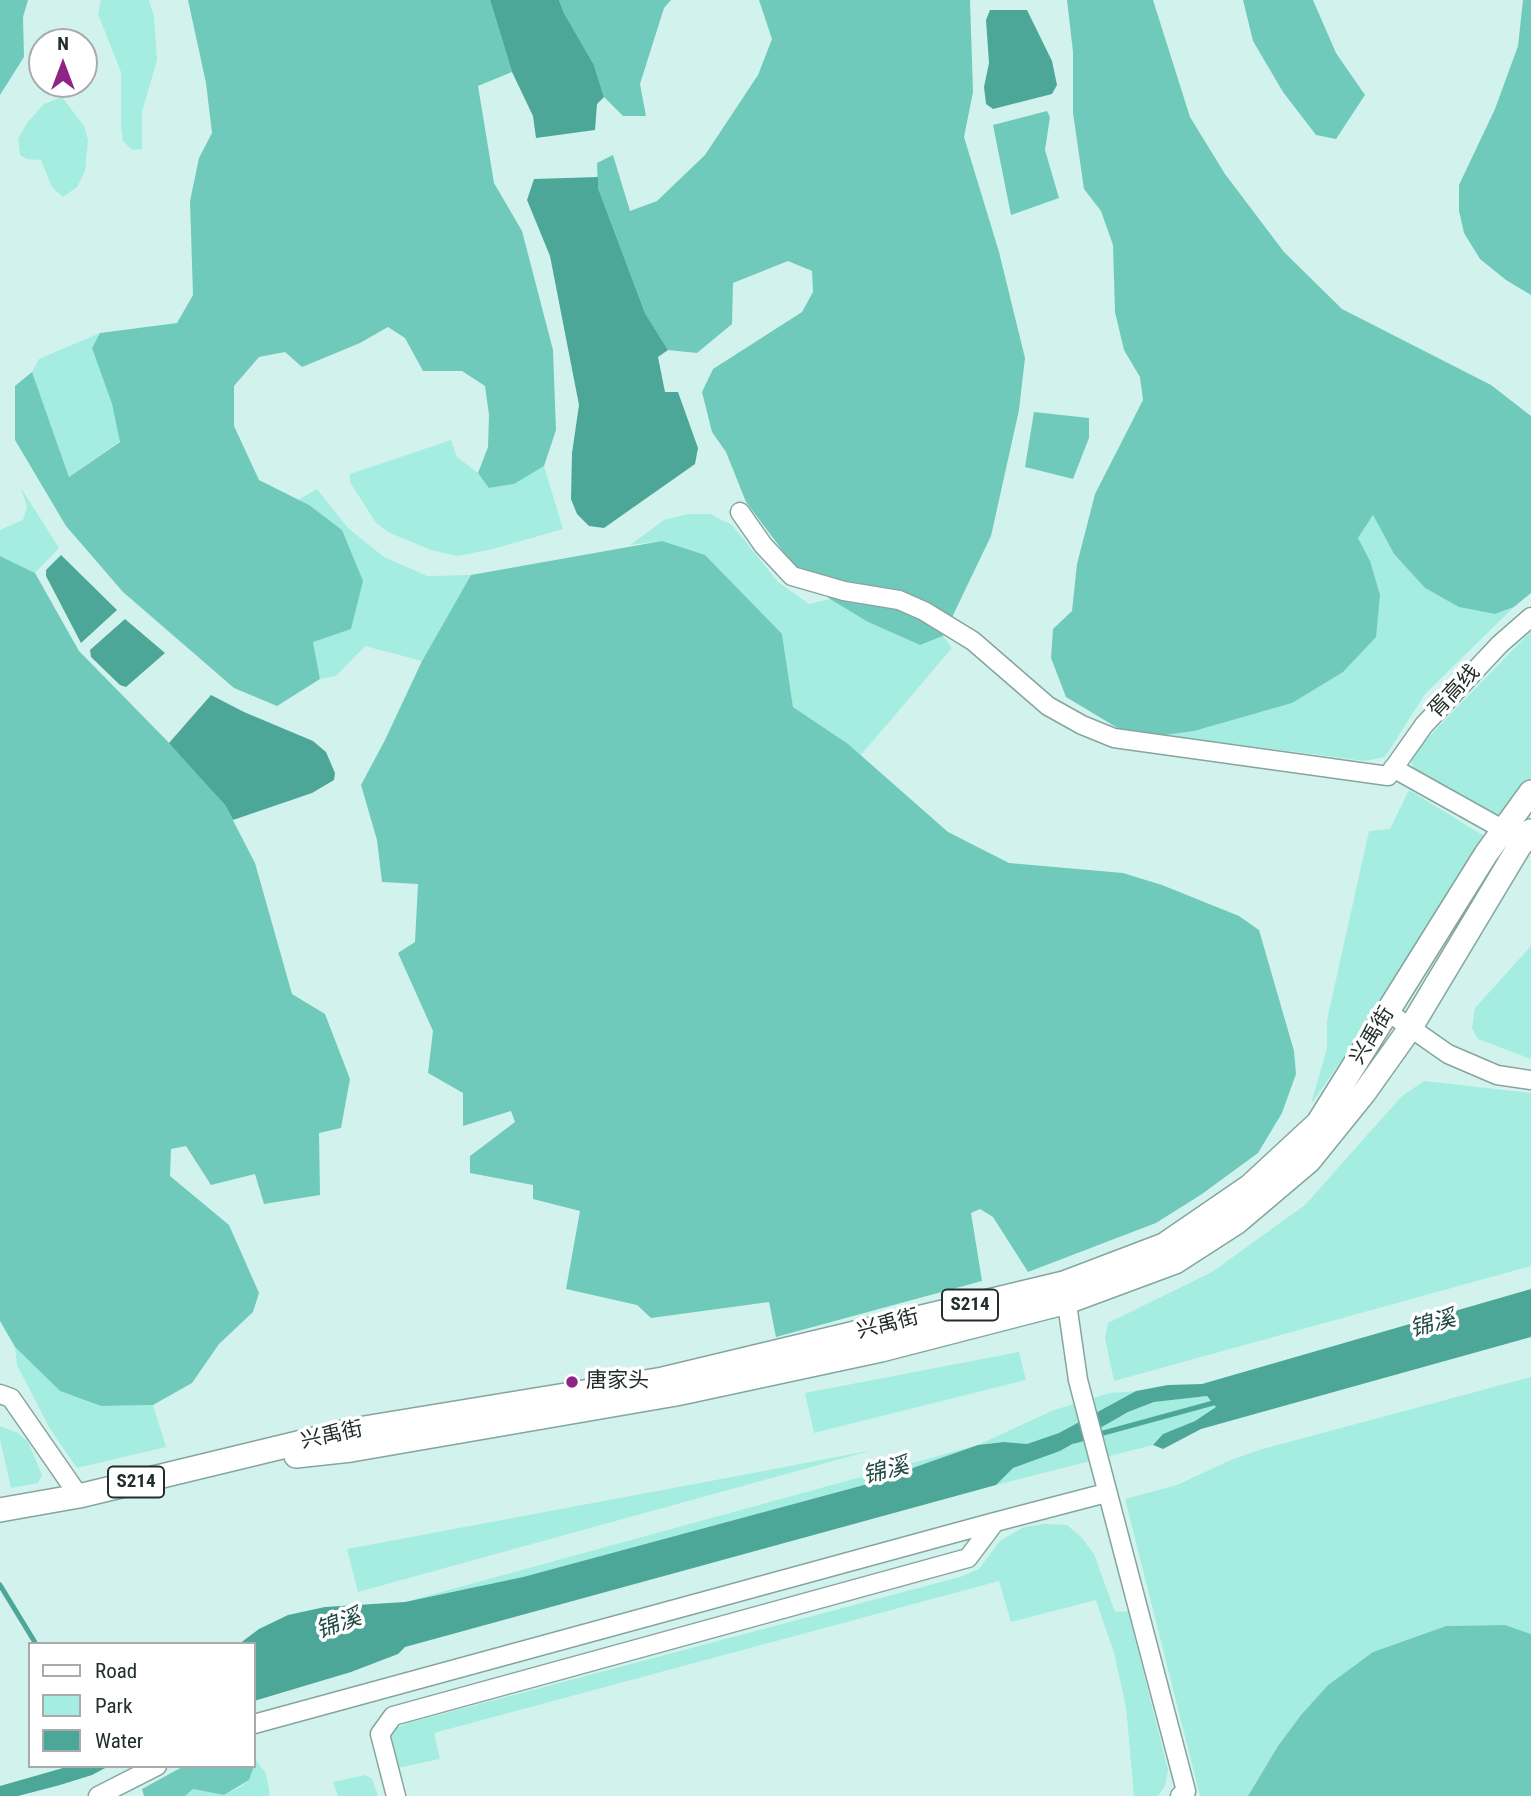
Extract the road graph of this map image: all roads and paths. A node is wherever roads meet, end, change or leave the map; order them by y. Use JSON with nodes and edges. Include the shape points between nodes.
{"nodes":[{"id":1,"x":740,"y":512,"type":"dead end"},
{"id":2,"x":1531,"y":617,"type":"edge"},
{"id":3,"x":1390,"y":772,"type":"junction"},
{"id":4,"x":1531,"y":792,"type":"edge"},
{"id":5,"x":1504,"y":830,"type":"junction"},
{"id":6,"x":1531,"y":831,"type":"edge"},
{"id":7,"x":1388,"y":1012,"type":"junction"},
{"id":8,"x":1411,"y":1027,"type":"junction"},
{"id":9,"x":1531,"y":1080,"type":"edge"},
{"id":10,"x":1065,"y":1292,"type":"junction"},
{"id":11,"x":0,"y":1394,"type":"edge"},
{"id":12,"x":1104,"y":1485,"type":"junction"},
{"id":13,"x":79,"y":1496,"type":"junction"},
{"id":14,"x":9,"y":1509,"type":"edge"},
{"id":15,"x":995,"y":1522,"type":"junction"},
{"id":16,"x":256,"y":1723,"type":"edge"},
{"id":17,"x":153,"y":1768,"type":"edge"},
{"id":18,"x":1185,"y":1794,"type":"edge"},
{"id":19,"x":98,"y":1796,"type":"edge"},
{"id":20,"x":396,"y":1796,"type":"edge"}],
"edges":[{"from":1,"to":3,"type":"street","via":[[762,545],[792,576],[899,600],[925,611],[973,642],[1048,706],[1114,738]]},
{"from":2,"to":3,"type":"street","name":"胥高线","via":[[1424,725]]},
{"from":3,"to":5,"type":"street"},
{"from":4,"to":5,"type":"main road","name":"兴禹街","number":"S214"},
{"from":5,"to":7,"type":"main road","name":"兴禹街","number":"S214"},
{"from":6,"to":8,"type":"main road","name":"兴禹街","number":"S214"},
{"from":7,"to":8,"type":"street"},
{"from":7,"to":10,"type":"main road","name":"兴禹街","number":"S214","via":[[1318,1123],[1250,1186],[1164,1245]]},
{"from":8,"to":9,"type":"street","via":[[1448,1054],[1497,1075]]},
{"from":8,"to":10,"type":"main road","name":"兴禹街","number":"S214","via":[[1309,1161],[1237,1222],[1175,1262]]},
{"from":10,"to":12,"type":"street","via":[[1082,1395]]},
{"from":10,"to":13,"type":"main road","name":"兴禹街","number":"S214","via":[[663,1379],[352,1430]]},
{"from":11,"to":13,"type":"street","via":[[10,1398]]},
{"from":12,"to":15,"type":"street"},
{"from":12,"to":18,"type":"street"},
{"from":13,"to":14,"type":"main road","number":"S214"},
{"from":15,"to":16,"type":"street"},
{"from":15,"to":20,"type":"street","via":[[968,1558],[393,1716],[380,1734]]},
{"from":17,"to":19,"type":"street"}]}
